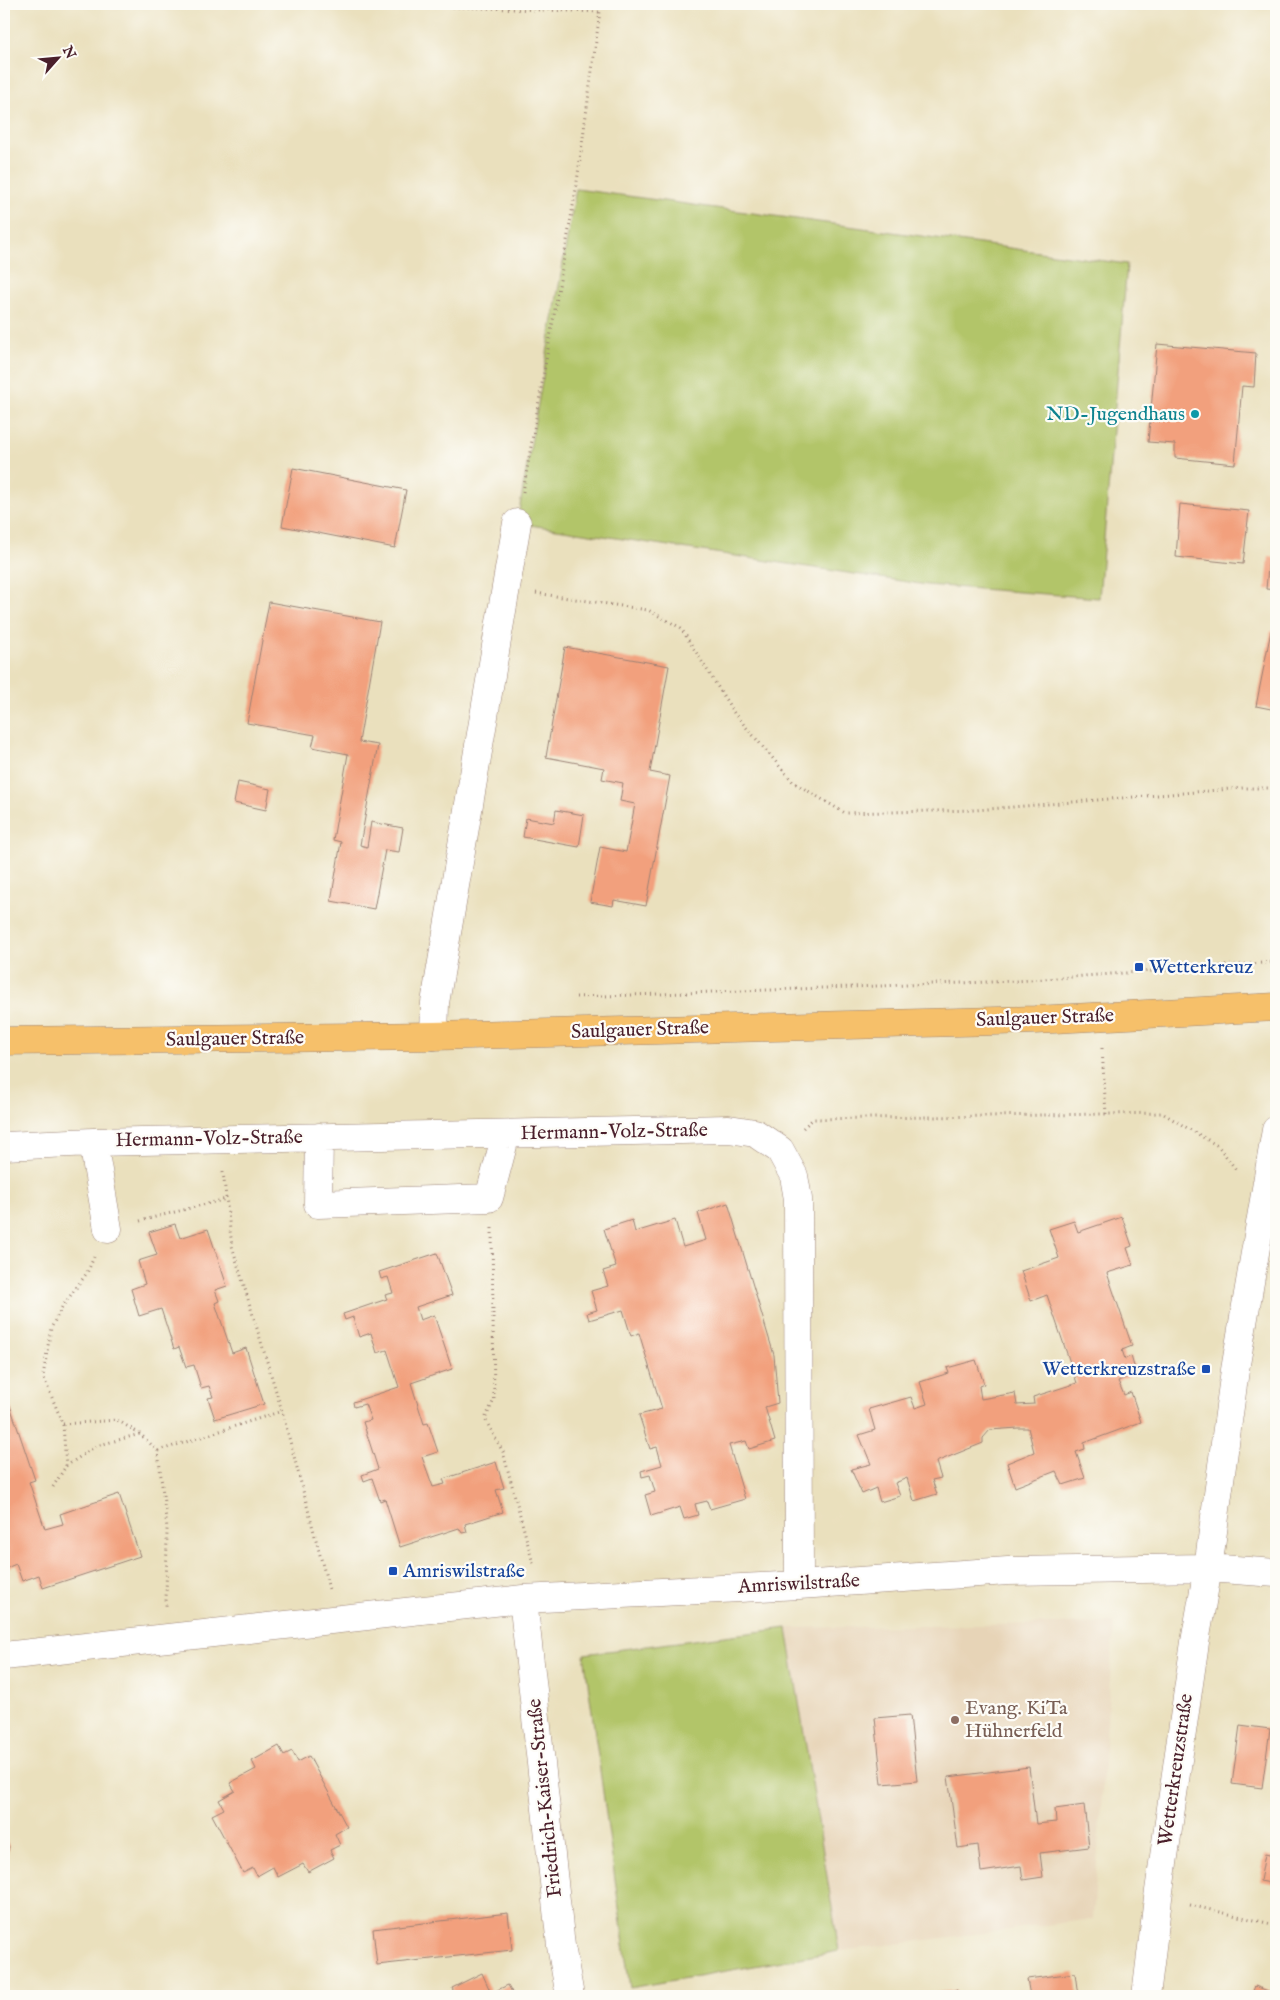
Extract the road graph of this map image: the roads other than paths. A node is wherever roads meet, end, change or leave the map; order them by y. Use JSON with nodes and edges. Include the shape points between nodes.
{"nodes":[{"id":1,"x":517,"y":523,"type":"road end"},
{"id":2,"x":1276,"y":1007,"type":"edge"},
{"id":3,"x":434,"y":1036,"type":"junction"},
{"id":4,"x":4,"y":1041,"type":"edge"},
{"id":5,"x":1276,"y":1130,"type":"edge"},
{"id":6,"x":506,"y":1134,"type":"junction"},
{"id":7,"x":319,"y":1137,"type":"junction"},
{"id":8,"x":93,"y":1142,"type":"junction"},
{"id":9,"x":4,"y":1146,"type":"edge"},
{"id":10,"x":1270,"y":1208,"type":"edge"},
{"id":11,"x":108,"y":1229,"type":"road end"},
{"id":12,"x":1208,"y":1568,"type":"junction"},
{"id":13,"x":1276,"y":1573,"type":"edge"},
{"id":14,"x":800,"y":1585,"type":"junction"},
{"id":15,"x":533,"y":1599,"type":"junction"},
{"id":16,"x":4,"y":1656,"type":"edge"},
{"id":17,"x":570,"y":1996,"type":"edge"},
{"id":18,"x":1146,"y":1996,"type":"edge"}],
"edges":[{"from":1,"to":3,"type":"street","via":[[435,1003]]},
{"from":2,"to":3,"type":"main road","name":"Saulgauer Straße","via":[[1036,1020]]},
{"from":3,"to":4,"type":"main road","name":"Saulgauer Straße"},
{"from":5,"to":10,"type":"street","name":"Wetterkreuzstraße"},
{"from":6,"to":7,"type":"street","name":"Hermann-Volz-Straße"},
{"from":6,"to":7,"type":"street","via":[[489,1198],[318,1204]]},
{"from":6,"to":14,"type":"street","name":"Hermann-Volz-Straße","via":[[729,1129],[756,1133],[780,1150],[794,1176],[798,1199]]},
{"from":7,"to":8,"type":"street","name":"Hermann-Volz-Straße"},
{"from":8,"to":9,"type":"street","name":"Hermann-Volz-Straße"},
{"from":8,"to":11,"type":"street"},
{"from":10,"to":12,"type":"street","name":"Wetterkreuzstraße","via":[[1235,1370]]},
{"from":12,"to":13,"type":"street","name":"Amriswilstraße"},
{"from":12,"to":14,"type":"street","name":"Amriswilstraße","via":[[1008,1571]]},
{"from":12,"to":18,"type":"street","name":"Wetterkreuzstraße"},
{"from":14,"to":15,"type":"street","name":"Amriswilstraße"},
{"from":15,"to":16,"type":"street","name":"Amriswilstraße"},
{"from":15,"to":17,"type":"street","name":"Friedrich-Kaiser-Straße","via":[[561,1946]]}]}
